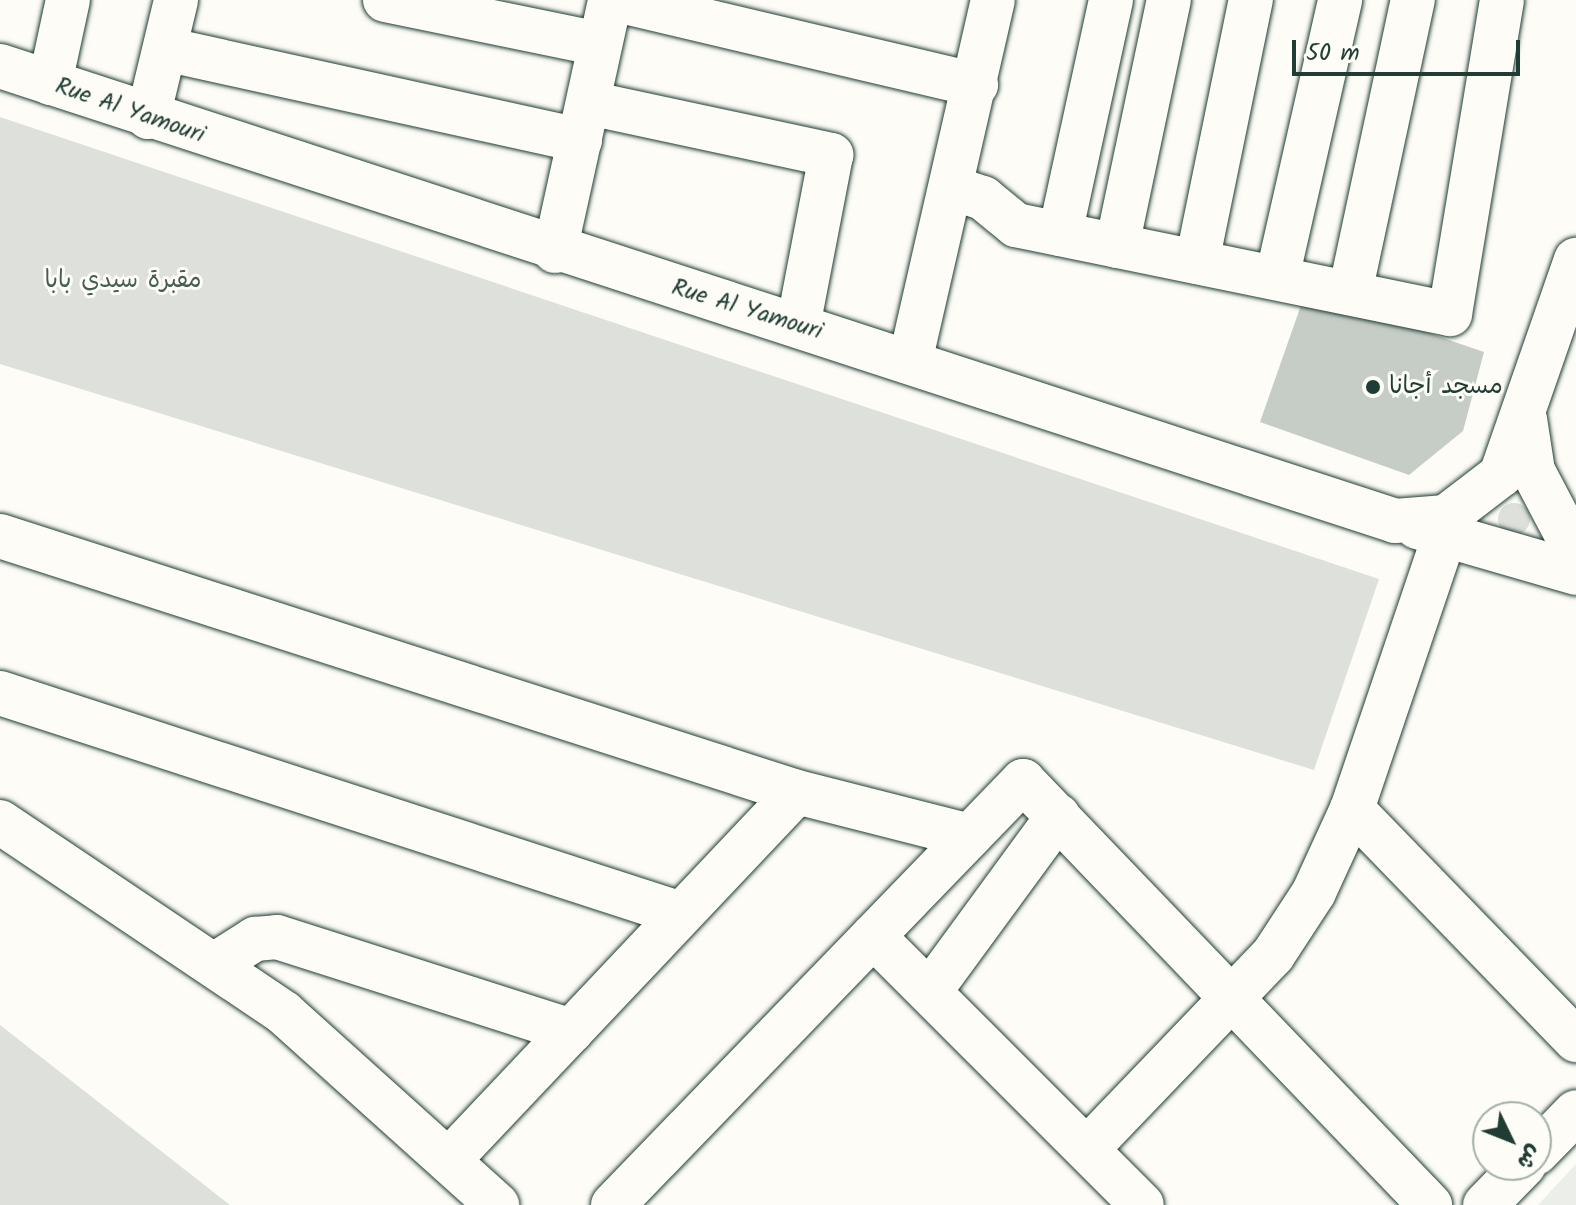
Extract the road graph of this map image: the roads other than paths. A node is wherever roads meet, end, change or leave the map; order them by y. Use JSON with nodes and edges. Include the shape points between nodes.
{"nodes":[{"id":1,"x":68,"y":0,"type":"edge"},
{"id":2,"x":176,"y":0,"type":"edge"},
{"id":3,"x":385,"y":0,"type":"edge"},
{"id":4,"x":610,"y":0,"type":"edge"},
{"id":5,"x":617,"y":0,"type":"edge"},
{"id":6,"x":993,"y":0,"type":"edge"},
{"id":7,"x":1111,"y":0,"type":"edge"},
{"id":8,"x":1169,"y":0,"type":"edge"},
{"id":9,"x":1251,"y":0,"type":"edge"},
{"id":10,"x":1340,"y":0,"type":"edge"},
{"id":11,"x":1413,"y":0,"type":"edge"},
{"id":12,"x":1502,"y":0,"type":"edge"},
{"id":13,"x":600,"y":44,"type":"junction"},
{"id":14,"x":165,"y":49,"type":"junction"},
{"id":15,"x":0,"y":66,"type":"edge"},
{"id":16,"x":50,"y":83,"type":"junction"},
{"id":17,"x":976,"y":85,"type":"junction"},
{"id":18,"x":148,"y":117,"type":"junction"},
{"id":19,"x":585,"y":121,"type":"junction"},
{"id":20,"x":952,"y":188,"type":"junction"},
{"id":21,"x":1060,"y":234,"type":"junction"},
{"id":22,"x":1117,"y":246,"type":"junction"},
{"id":23,"x":555,"y":251,"type":"junction"},
{"id":24,"x":1576,"y":260,"type":"edge"},
{"id":25,"x":1197,"y":262,"type":"junction"},
{"id":26,"x":1277,"y":278,"type":"junction"},
{"id":27,"x":1350,"y":293,"type":"junction"},
{"id":28,"x":798,"y":326,"type":"junction"},
{"id":29,"x":910,"y":362,"type":"junction"},
{"id":30,"x":1525,"y":416,"type":"junction"},
{"id":31,"x":1484,"y":494,"type":"junction"},
{"id":32,"x":1549,"y":508,"type":"junction"},
{"id":33,"x":1395,"y":521,"type":"junction"},
{"id":34,"x":0,"y":536,"type":"edge"},
{"id":35,"x":1483,"y":546,"type":"junction"},
{"id":36,"x":1576,"y":553,"type":"edge"},
{"id":37,"x":1576,"y":573,"type":"edge"},
{"id":38,"x":0,"y":693,"type":"edge"},
{"id":39,"x":797,"y":792,"type":"junction"},
{"id":40,"x":1352,"y":809,"type":"junction"},
{"id":41,"x":1058,"y":816,"type":"junction"},
{"id":42,"x":0,"y":822,"type":"edge"},
{"id":43,"x":969,"y":836,"type":"junction"},
{"id":44,"x":681,"y":914,"type":"junction"},
{"id":45,"x":873,"y":936,"type":"junction"},
{"id":46,"x":214,"y":965,"type":"junction"},
{"id":47,"x":930,"y":991,"type":"junction"},
{"id":48,"x":1233,"y":1000,"type":"junction"},
{"id":49,"x":571,"y":1031,"type":"junction"},
{"id":50,"x":1576,"y":1040,"type":"edge"},
{"id":51,"x":1576,"y":1112,"type":"edge"},
{"id":52,"x":1552,"y":1137,"type":"edge"},
{"id":53,"x":1087,"y":1149,"type":"junction"},
{"id":54,"x":449,"y":1160,"type":"junction"},
{"id":55,"x":1508,"y":1181,"type":"edge"},
{"id":56,"x":497,"y":1205,"type":"edge"},
{"id":57,"x":613,"y":1205,"type":"edge"},
{"id":58,"x":1142,"y":1205,"type":"edge"},
{"id":59,"x":1430,"y":1205,"type":"edge"},
{"id":60,"x":1485,"y":1205,"type":"edge"}],
"edges":[{"from":1,"to":16,"type":"street"},
{"from":2,"to":14,"type":"street"},
{"from":3,"to":13,"type":"street"},
{"from":4,"to":13,"type":"street"},
{"from":5,"to":17,"type":"street"},
{"from":6,"to":17,"type":"street"},
{"from":7,"to":21,"type":"street"},
{"from":8,"to":22,"type":"street"},
{"from":9,"to":25,"type":"street"},
{"from":10,"to":26,"type":"street"},
{"from":11,"to":27,"type":"street"},
{"from":12,"to":27,"type":"street","via":[[1450,314]]},
{"from":13,"to":19,"type":"street"},
{"from":14,"to":18,"type":"street"},
{"from":14,"to":19,"type":"street"},
{"from":15,"to":16,"type":"street","name":"Rue Al Yamouri"},
{"from":16,"to":18,"type":"street","name":"Rue Al Yamouri"},
{"from":17,"to":20,"type":"street"},
{"from":18,"to":23,"type":"street","name":"Rue Al Yamouri"},
{"from":19,"to":23,"type":"street"},
{"from":19,"to":28,"type":"street","via":[[831,155]]},
{"from":20,"to":21,"type":"street","via":[[983,198],[1016,225]]},
{"from":20,"to":29,"type":"street"},
{"from":21,"to":22,"type":"street"},
{"from":22,"to":25,"type":"street"},
{"from":23,"to":28,"type":"street","name":"Rue Al Yamouri"},
{"from":24,"to":30,"type":"street"},
{"from":25,"to":26,"type":"street"},
{"from":26,"to":27,"type":"street"},
{"from":28,"to":29,"type":"street","name":"Rue Al Yamouri"},
{"from":29,"to":33,"type":"street","name":"Rue Al Yamouri"},
{"from":30,"to":31,"type":"street"},
{"from":30,"to":32,"type":"street"},
{"from":31,"to":32,"type":"street","name":"Rue Al Yamouri","via":[[1521,480]]},
{"from":31,"to":33,"type":"street","name":"Rue Al Yamouri","via":[[1446,517]]},
{"from":31,"to":35,"type":"street","via":[[1468,523]]},
{"from":32,"to":35,"type":"street","via":[[1551,544]]},
{"from":32,"to":36,"type":"street"},
{"from":33,"to":35,"type":"street"},
{"from":34,"to":39,"type":"street"},
{"from":35,"to":37,"type":"street"},
{"from":35,"to":40,"type":"street"},
{"from":38,"to":44,"type":"street"},
{"from":39,"to":43,"type":"street"},
{"from":39,"to":44,"type":"street"},
{"from":40,"to":48,"type":"street","via":[[1314,892]]},
{"from":40,"to":50,"type":"street"},
{"from":41,"to":43,"type":"street","via":[[1023,781]]},
{"from":41,"to":47,"type":"street"},
{"from":41,"to":48,"type":"street"},
{"from":42,"to":46,"type":"street"},
{"from":43,"to":45,"type":"street"},
{"from":44,"to":49,"type":"street"},
{"from":45,"to":47,"type":"street"},
{"from":45,"to":57,"type":"street"},
{"from":46,"to":49,"type":"street","via":[[255,939],[277,937]]},
{"from":46,"to":54,"type":"street","via":[[284,1013]]},
{"from":47,"to":53,"type":"street"},
{"from":48,"to":53,"type":"street"},
{"from":48,"to":59,"type":"street"},
{"from":49,"to":54,"type":"street"},
{"from":51,"to":52,"type":"street"},
{"from":53,"to":58,"type":"street"},
{"from":54,"to":56,"type":"street"},
{"from":55,"to":60,"type":"street"}]}
